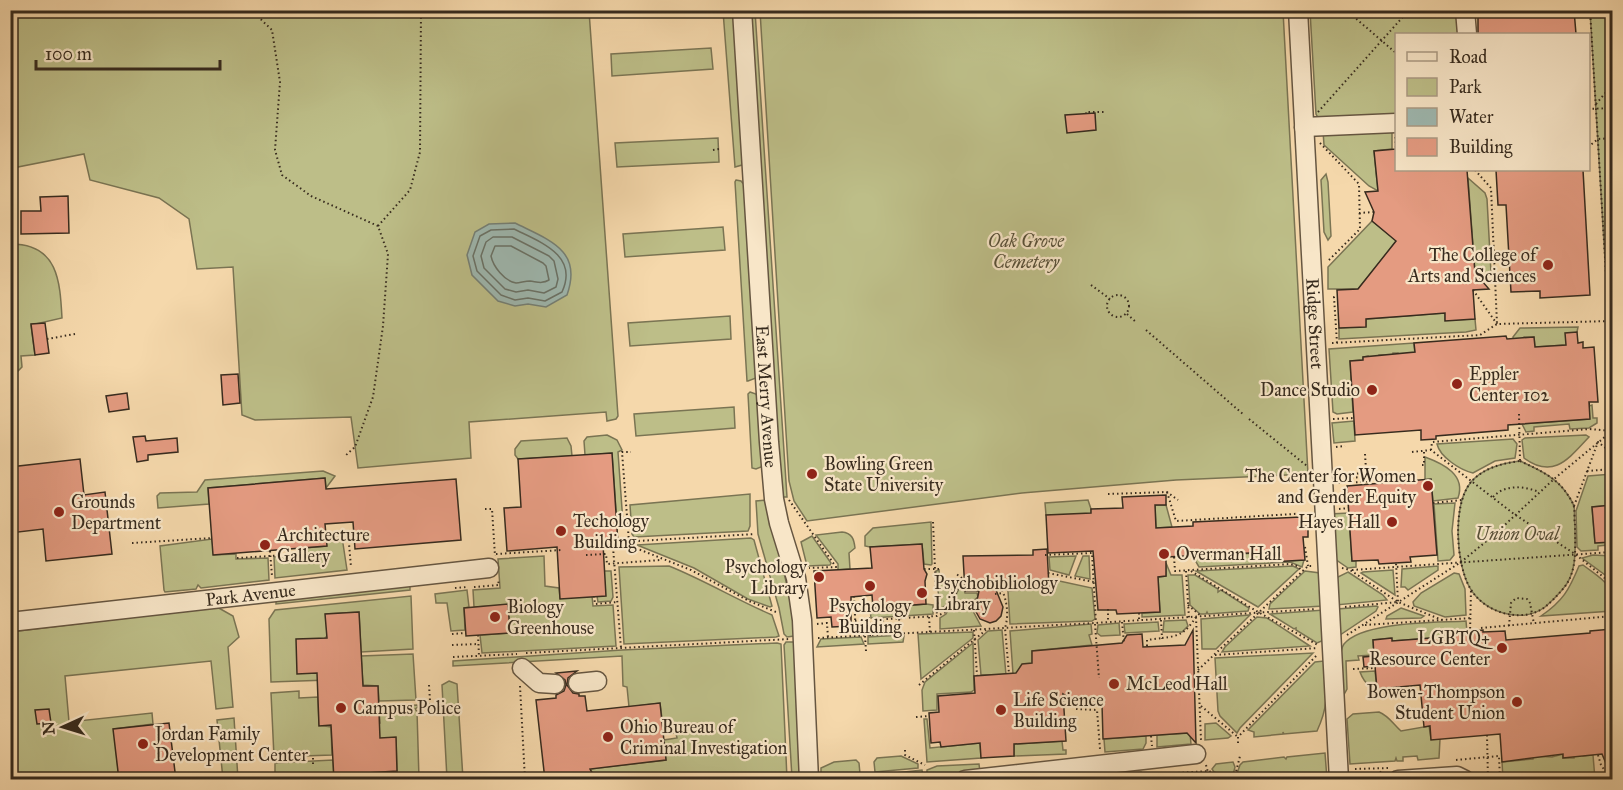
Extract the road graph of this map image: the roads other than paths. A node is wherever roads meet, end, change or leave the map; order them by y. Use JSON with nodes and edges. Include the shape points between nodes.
{"nodes":[{"id":1,"x":742,"y":10,"type":"edge"},
{"id":2,"x":1298,"y":10,"type":"edge"},
{"id":3,"x":1465,"y":10,"type":"edge"},
{"id":4,"x":1467,"y":33,"type":"edge"},
{"id":5,"x":1310,"y":121,"type":"junction"},
{"id":6,"x":1395,"y":123,"type":"edge"},
{"id":7,"x":492,"y":561,"type":"road end"},
{"id":8,"x":10,"y":622,"type":"edge"},
{"id":9,"x":521,"y":676,"type":"road end"},
{"id":10,"x":597,"y":681,"type":"dead end"},
{"id":11,"x":578,"y":682,"type":"dead end"},
{"id":12,"x":555,"y":684,"type":"dead end"},
{"id":13,"x":1201,"y":753,"type":"road end"},
{"id":14,"x":809,"y":780,"type":"edge"},
{"id":15,"x":965,"y":780,"type":"edge"},
{"id":16,"x":1339,"y":780,"type":"edge"},
{"id":17,"x":1398,"y":780,"type":"edge"},
{"id":18,"x":1465,"y":780,"type":"edge"}],
"edges":[{"from":1,"to":14,"type":"street","name":"East Merry Avenue","via":[[768,442],[774,499],[801,611]]},
{"from":2,"to":5,"type":"street","name":"Ridge Street"},
{"from":3,"to":4,"type":"street"},
{"from":5,"to":6,"type":"street"},
{"from":5,"to":16,"type":"street","name":"Ridge Street","via":[[1328,495],[1328,646]]},
{"from":7,"to":8,"type":"street","name":"Park Avenue"},
{"from":9,"to":12,"type":"street"},
{"from":10,"to":11,"type":"street"},
{"from":13,"to":15,"type":"street"},
{"from":17,"to":18,"type":"street","via":[[1457,776]]}]}
